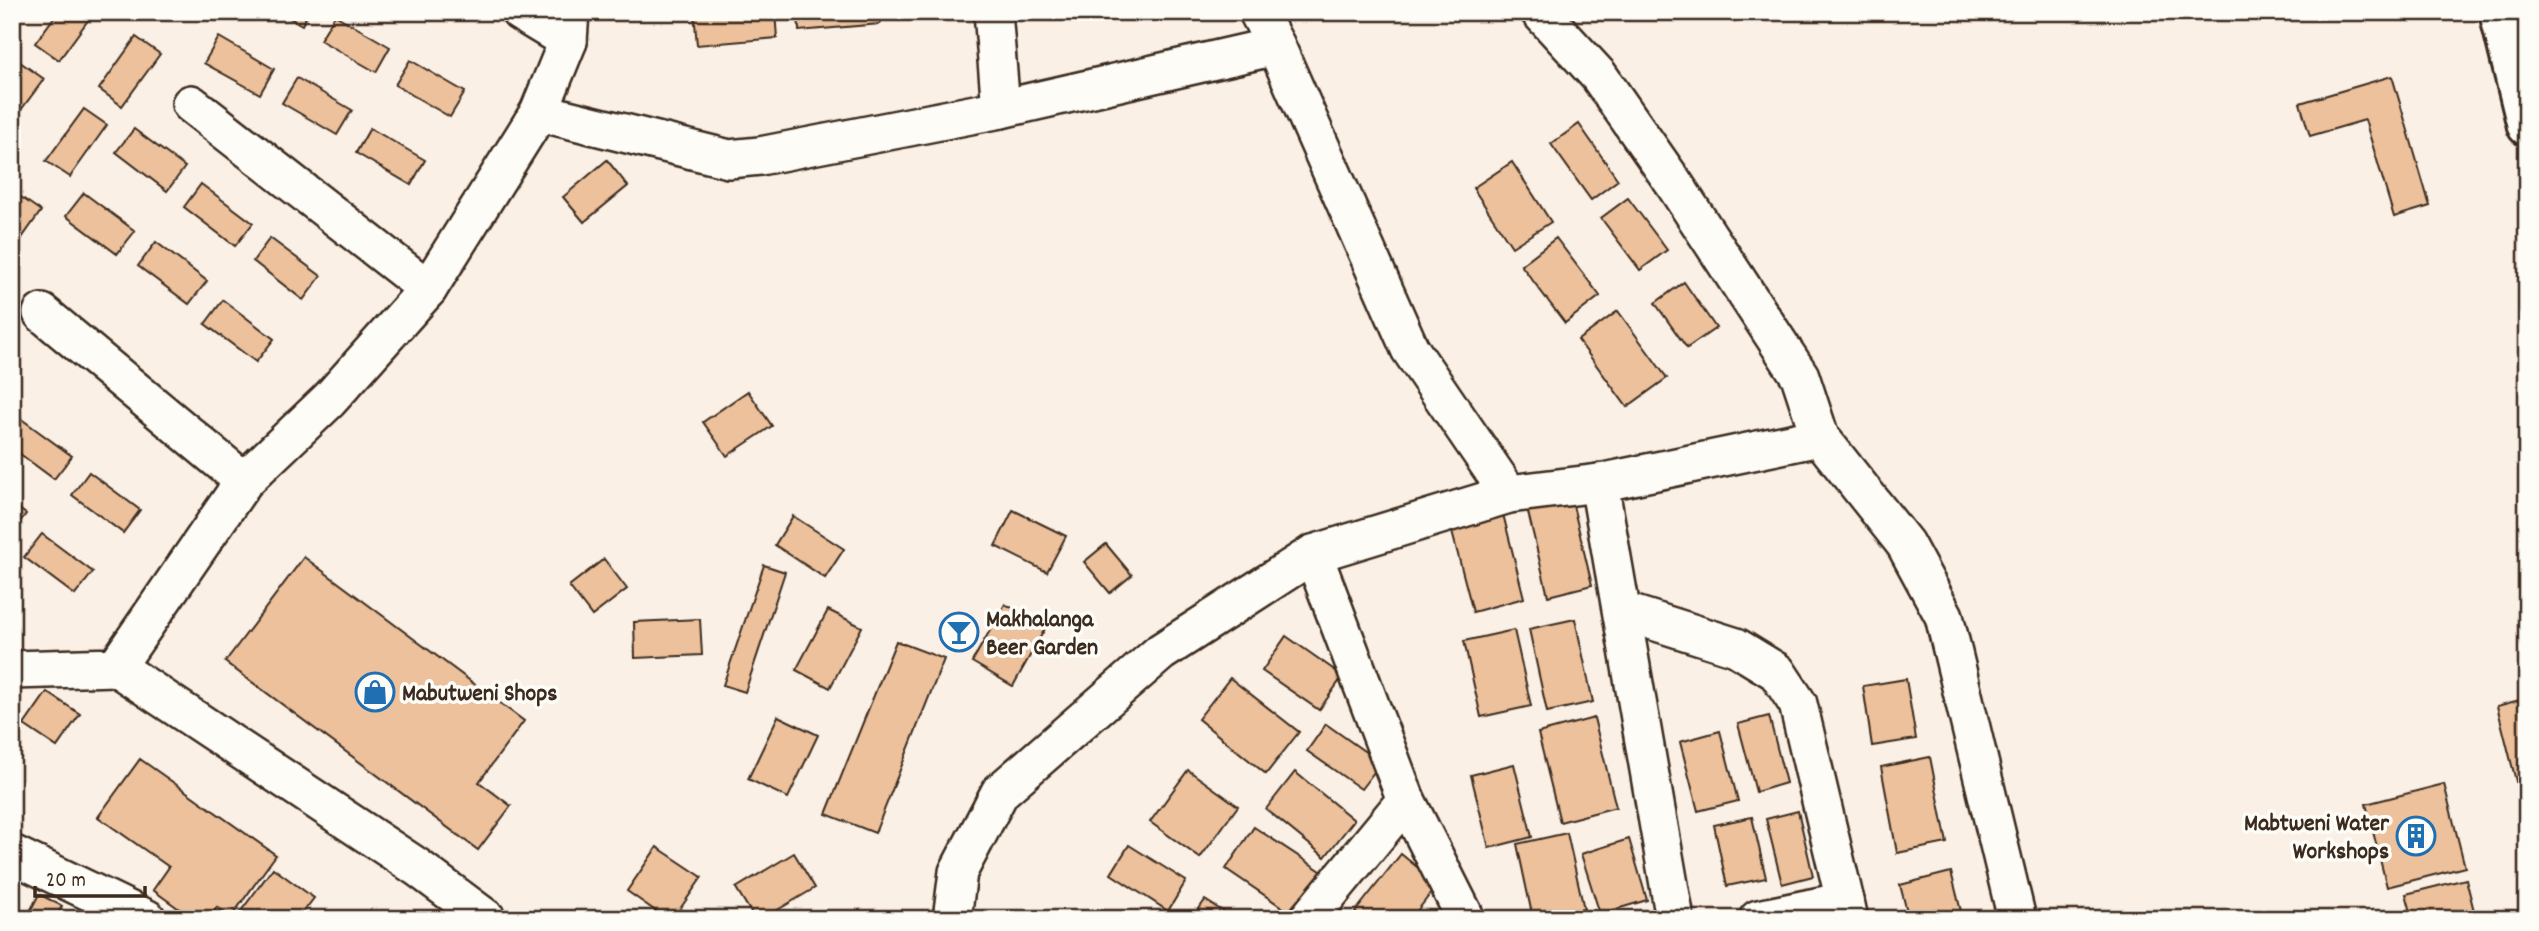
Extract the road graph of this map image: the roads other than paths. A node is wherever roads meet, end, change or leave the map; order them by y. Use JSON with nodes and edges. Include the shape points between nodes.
{"nodes":[{"id":1,"x":520,"y":12,"type":"edge"},
{"id":2,"x":993,"y":12,"type":"edge"},
{"id":3,"x":1258,"y":12,"type":"edge"},
{"id":4,"x":1540,"y":12,"type":"edge"},
{"id":5,"x":2499,"y":12,"type":"edge"},
{"id":6,"x":569,"y":27,"type":"edge"},
{"id":7,"x":1276,"y":46,"type":"junction"},
{"id":8,"x":191,"y":104,"type":"dead end"},
{"id":9,"x":1001,"y":109,"type":"junction"},
{"id":10,"x":539,"y":111,"type":"junction"},
{"id":11,"x":2527,"y":126,"type":"edge"},
{"id":12,"x":428,"y":289,"type":"junction"},
{"id":13,"x":42,"y":313,"type":"dead end"},
{"id":14,"x":1820,"y":437,"type":"junction"},
{"id":15,"x":244,"y":481,"type":"junction"},
{"id":16,"x":1599,"y":483,"type":"junction"},
{"id":17,"x":1509,"y":494,"type":"junction"},
{"id":18,"x":1313,"y":554,"type":"junction"},
{"id":19,"x":1622,"y":611,"type":"junction"},
{"id":20,"x":116,"y":667,"type":"junction"},
{"id":21,"x":12,"y":670,"type":"edge"},
{"id":22,"x":1406,"y":800,"type":"junction"},
{"id":23,"x":12,"y":854,"type":"edge"},
{"id":24,"x":1847,"y":910,"type":"edge"},
{"id":25,"x":147,"y":919,"type":"edge"},
{"id":26,"x":487,"y":919,"type":"edge"},
{"id":27,"x":952,"y":919,"type":"edge"},
{"id":28,"x":1308,"y":919,"type":"edge"},
{"id":29,"x":1466,"y":919,"type":"edge"},
{"id":30,"x":1675,"y":919,"type":"edge"},
{"id":31,"x":1758,"y":919,"type":"edge"},
{"id":32,"x":2017,"y":919,"type":"edge"}],
"edges":[{"from":1,"to":6,"type":"street"},
{"from":2,"to":9,"type":"street"},
{"from":3,"to":7,"type":"street"},
{"from":4,"to":14,"type":"street","via":[[1599,76],[1675,185],[1800,376]]},
{"from":5,"to":11,"type":"street"},
{"from":6,"to":10,"type":"street"},
{"from":7,"to":9,"type":"street"},
{"from":7,"to":17,"type":"street","via":[[1410,349]]},
{"from":8,"to":12,"type":"street"},
{"from":9,"to":10,"type":"street","via":[[729,159]]},
{"from":10,"to":12,"type":"street"},
{"from":12,"to":15,"type":"street","via":[[328,400]]},
{"from":13,"to":15,"type":"street"},
{"from":14,"to":16,"type":"street"},
{"from":14,"to":32,"type":"street","via":[[1905,544],[1944,616]]},
{"from":15,"to":20,"type":"street"},
{"from":16,"to":17,"type":"street"},
{"from":16,"to":19,"type":"street"},
{"from":17,"to":18,"type":"street"},
{"from":18,"to":22,"type":"street"},
{"from":18,"to":27,"type":"street","via":[[1161,652],[1000,792],[958,872]]},
{"from":19,"to":24,"type":"street","via":[[1736,647],[1777,673],[1798,704]]},
{"from":19,"to":30,"type":"street"},
{"from":20,"to":21,"type":"street"},
{"from":20,"to":26,"type":"street","via":[[418,867]]},
{"from":22,"to":28,"type":"street"},
{"from":22,"to":29,"type":"street"},
{"from":23,"to":25,"type":"street"},
{"from":24,"to":31,"type":"street"}]}
